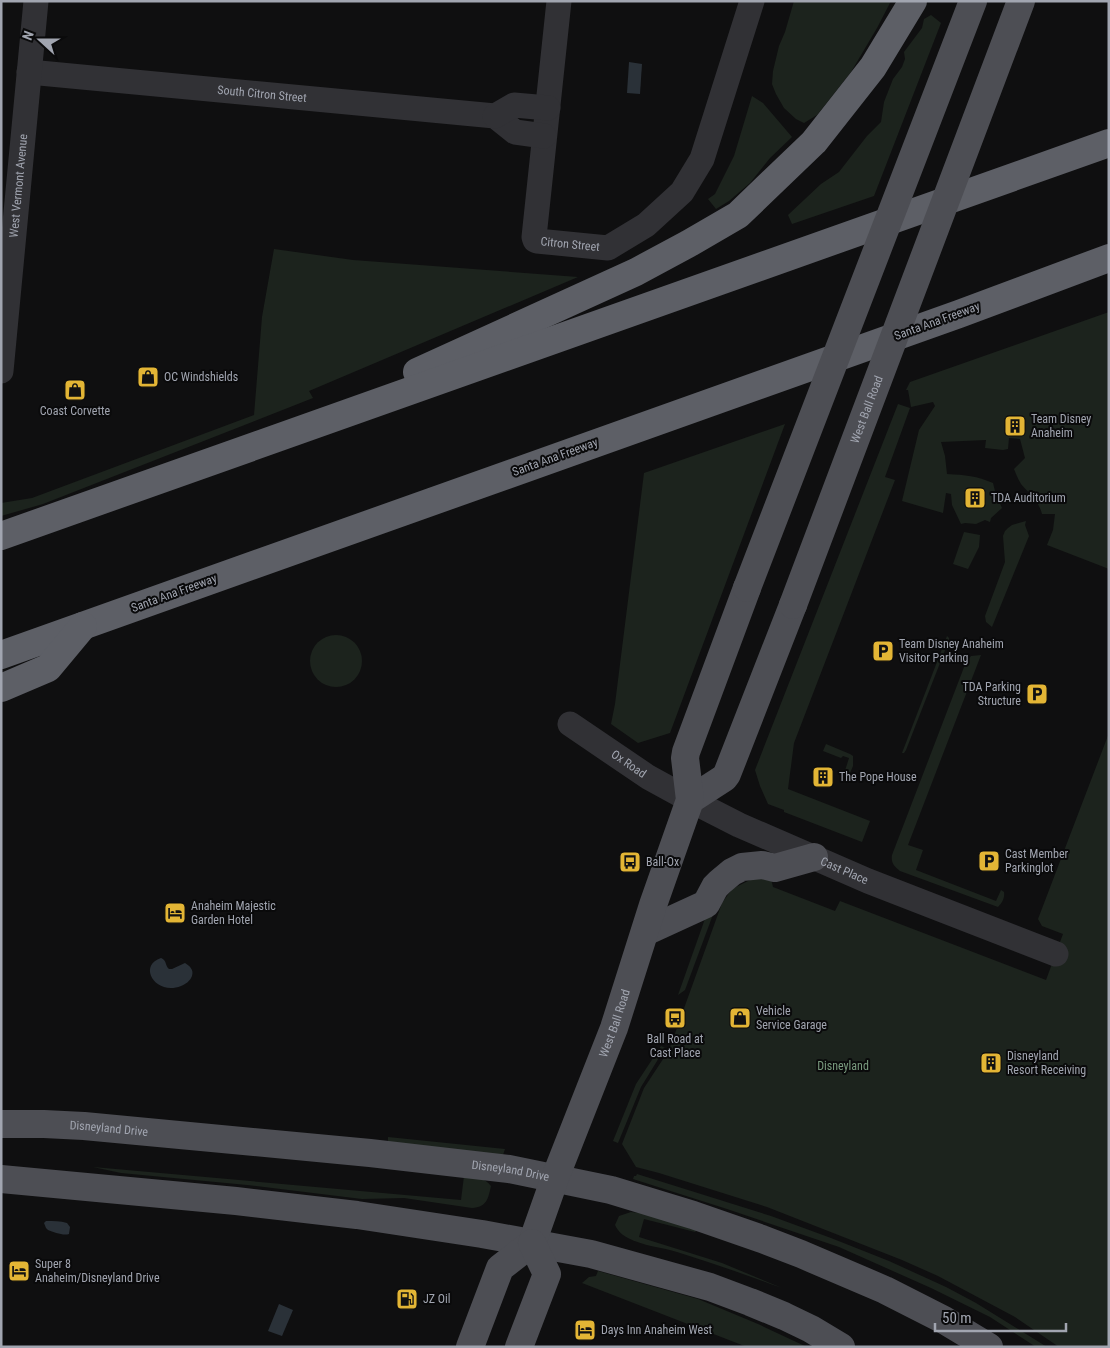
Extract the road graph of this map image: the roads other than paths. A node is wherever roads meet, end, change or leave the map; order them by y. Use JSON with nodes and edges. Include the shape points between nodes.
{"nodes":[{"id":1,"x":36,"y":1,"type":"edge"},
{"id":2,"x":559,"y":1,"type":"edge"},
{"id":3,"x":752,"y":1,"type":"edge"},
{"id":4,"x":913,"y":1,"type":"edge"},
{"id":5,"x":973,"y":1,"type":"edge"},
{"id":6,"x":1021,"y":1,"type":"edge"},
{"id":7,"x":29,"y":72,"type":"junction"},
{"id":8,"x":548,"y":108,"type":"junction"},
{"id":9,"x":495,"y":116,"type":"junction"},
{"id":10,"x":544,"y":136,"type":"junction"},
{"id":11,"x":1109,"y":143,"type":"edge"},
{"id":12,"x":8,"y":230,"type":"edge"},
{"id":13,"x":1109,"y":258,"type":"edge"},
{"id":14,"x":1,"y":371,"type":"edge"},
{"id":15,"x":250,"y":448,"type":"junction"},
{"id":16,"x":1,"y":536,"type":"edge"},
{"id":17,"x":84,"y":624,"type":"junction"},
{"id":18,"x":1,"y":655,"type":"edge"},
{"id":19,"x":1,"y":688,"type":"edge"},
{"id":20,"x":570,"y":724,"type":"dead end"},
{"id":21,"x":690,"y":800,"type":"junction"},
{"id":22,"x":814,"y":858,"type":"junction"},
{"id":23,"x":645,"y":932,"type":"junction"},
{"id":24,"x":1056,"y":954,"type":"dead end"},
{"id":25,"x":1,"y":1124,"type":"edge"},
{"id":26,"x":555,"y":1178,"type":"junction"},
{"id":27,"x":1,"y":1179,"type":"edge"},
{"id":28,"x":532,"y":1242,"type":"junction"},
{"id":29,"x":470,"y":1347,"type":"edge"},
{"id":30,"x":519,"y":1347,"type":"edge"},
{"id":31,"x":841,"y":1347,"type":"edge"},
{"id":32,"x":988,"y":1347,"type":"edge"}],
"edges":[{"from":1,"to":7,"type":"street","name":"West Vermont Avenue"},
{"from":2,"to":8,"type":"street","name":"Citron Street"},
{"from":3,"to":10,"type":"street","name":"Citron Street","via":[[702,158],[682,192],[646,225],[608,248],[535,240]]},
{"from":4,"to":15,"type":"highway","via":[[873,67],[814,142],[738,215],[636,272]]},
{"from":5,"to":21,"type":"main road","name":"West Ball Road","bridge":true,"via":[[686,752]]},
{"from":6,"to":21,"type":"main road","name":"West Ball Road","bridge":true,"via":[[728,774]]},
{"from":7,"to":9,"type":"street","name":"South Citron Street"},
{"from":7,"to":12,"type":"street","name":"West Vermont Avenue"},
{"from":8,"to":9,"type":"street","via":[[514,105]]},
{"from":8,"to":10,"type":"street","name":"Citron Street"},
{"from":9,"to":10,"type":"street","via":[[515,132]]},
{"from":11,"to":15,"type":"highway"},
{"from":12,"to":14,"type":"street","name":"West Vermont Avenue"},
{"from":13,"to":17,"type":"highway","name":"Santa Ana Freeway"},
{"from":15,"to":16,"type":"highway"},
{"from":17,"to":18,"type":"highway","name":"Santa Ana Freeway"},
{"from":17,"to":19,"type":"highway","via":[[48,668]]},
{"from":20,"to":21,"type":"street","name":"Ox Road","via":[[648,777]]},
{"from":21,"to":22,"type":"street","name":"Cast Place"},
{"from":21,"to":23,"type":"main road","name":"West Ball Road"},
{"from":22,"to":23,"type":"main road","via":[[775,868],[742,867],[715,887],[706,904]]},
{"from":22,"to":24,"type":"street","name":"Cast Place","via":[[1003,934],[1029,928]]},
{"from":23,"to":26,"type":"main road","name":"West Ball Road","via":[[614,1028]]},
{"from":25,"to":26,"type":"main road","name":"Disneyland Drive","via":[[84,1126],[370,1153],[509,1168]]},
{"from":26,"to":28,"type":"main road","name":"West Ball Road"},
{"from":26,"to":32,"type":"main road","name":"Disneyland Drive","via":[[611,1190],[693,1215],[801,1254],[885,1290]]},
{"from":27,"to":28,"type":"main road","via":[[357,1215]]},
{"from":28,"to":29,"type":"main road","via":[[500,1268]]},
{"from":28,"to":30,"type":"main road","via":[[547,1274]]},
{"from":28,"to":31,"type":"main road","via":[[591,1254],[710,1287],[784,1316]]}]}
